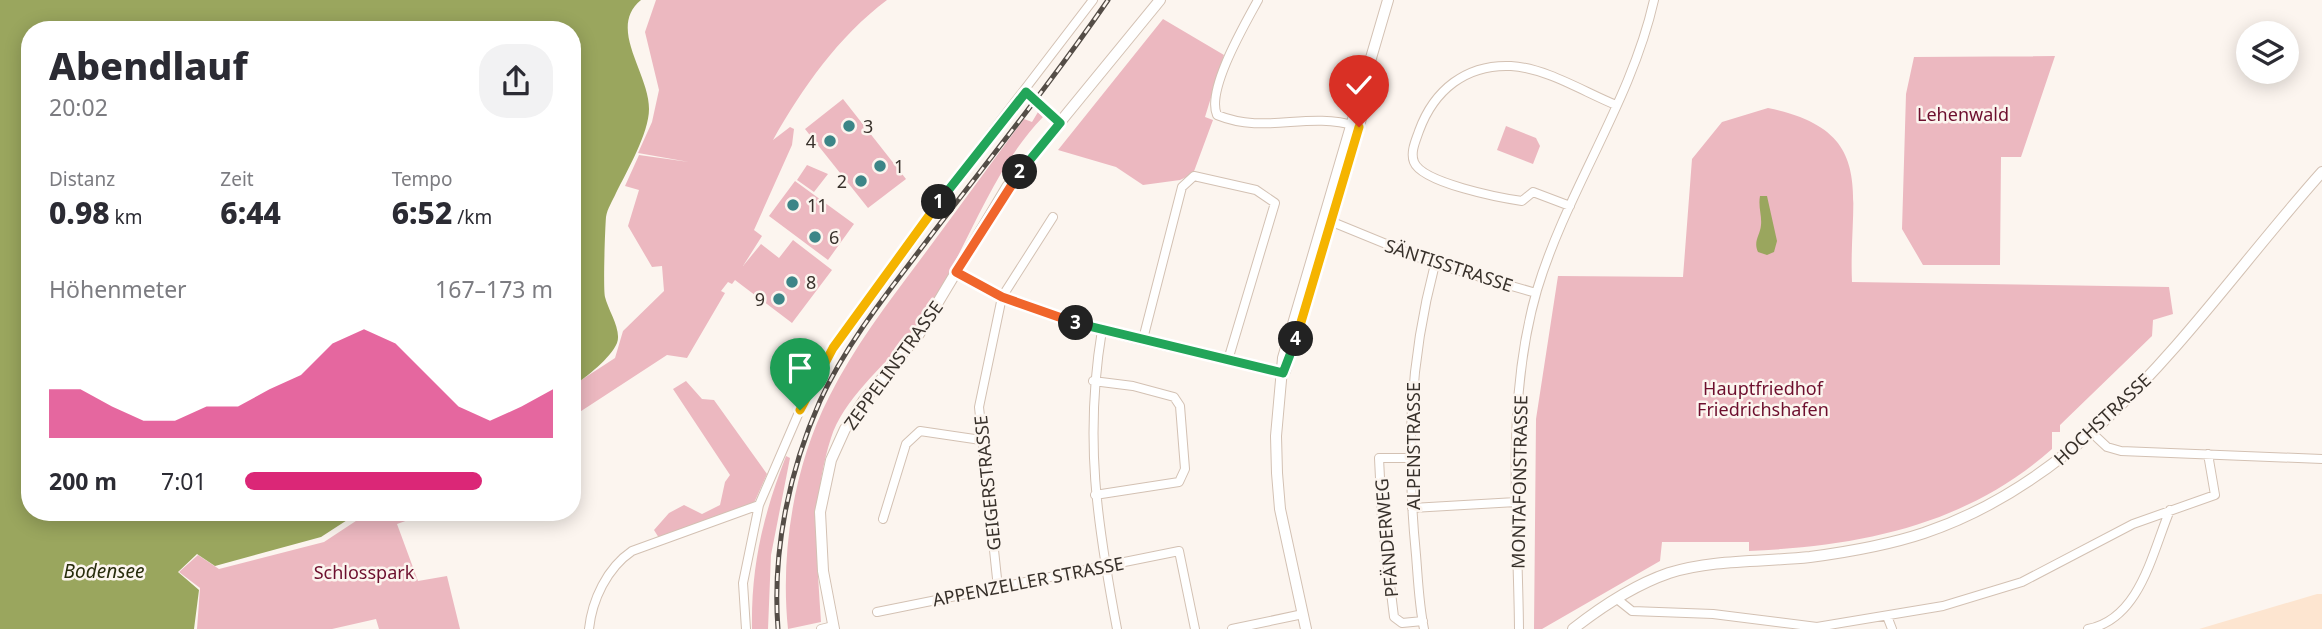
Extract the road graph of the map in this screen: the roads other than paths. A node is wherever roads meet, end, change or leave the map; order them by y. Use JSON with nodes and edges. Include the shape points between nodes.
{"nodes":[{"id":1,"x":1160,"y":0,"type":"edge"},
{"id":2,"x":1258,"y":0,"type":"edge"},
{"id":3,"x":1388,"y":0,"type":"edge"},
{"id":4,"x":1396,"y":0,"type":"edge"},
{"id":5,"x":1654,"y":0,"type":"edge"},
{"id":6,"x":1091,"y":1,"type":"edge"},
{"id":7,"x":1026,"y":92,"type":"junction"},
{"id":8,"x":1616,"y":105,"type":"junction"},
{"id":9,"x":1060,"y":123,"type":"junction"},
{"id":10,"x":1356,"y":126,"type":"junction"},
{"id":11,"x":2322,"y":172,"type":"edge"},
{"id":12,"x":1570,"y":206,"type":"junction"},
{"id":13,"x":1053,"y":218,"type":"dead end"},
{"id":14,"x":1328,"y":220,"type":"junction"},
{"id":15,"x":1435,"y":264,"type":"junction"},
{"id":16,"x":956,"y":272,"type":"junction"},
{"id":17,"x":1536,"y":293,"type":"junction"},
{"id":18,"x":1002,"y":297,"type":"junction"},
{"id":19,"x":1102,"y":330,"type":"junction"},
{"id":20,"x":1143,"y":339,"type":"junction"},
{"id":21,"x":1228,"y":360,"type":"junction"},
{"id":22,"x":1283,"y":373,"type":"junction"},
{"id":23,"x":1093,"y":381,"type":"junction"},
{"id":24,"x":2092,"y":433,"type":"junction"},
{"id":25,"x":981,"y":440,"type":"junction"},
{"id":26,"x":2208,"y":454,"type":"junction"},
{"id":27,"x":1410,"y":458,"type":"junction"},
{"id":28,"x":2322,"y":459,"type":"edge"},
{"id":29,"x":1095,"y":495,"type":"junction"},
{"id":30,"x":1516,"y":502,"type":"junction"},
{"id":31,"x":759,"y":505,"type":"junction"},
{"id":32,"x":1412,"y":508,"type":"junction"},
{"id":33,"x":2170,"y":510,"type":"junction"},
{"id":34,"x":883,"y":519,"type":"dead end"},
{"id":35,"x":1105,"y":566,"type":"junction"},
{"id":36,"x":998,"y":588,"type":"junction"},
{"id":37,"x":1618,"y":599,"type":"junction"},
{"id":38,"x":877,"y":612,"type":"dead end"},
{"id":39,"x":1303,"y":614,"type":"junction"},
{"id":40,"x":1887,"y":616,"type":"junction"},
{"id":41,"x":1423,"y":625,"type":"edge"},
{"id":42,"x":833,"y":627,"type":"edge"},
{"id":43,"x":1520,"y":627,"type":"edge"},
{"id":44,"x":1817,"y":628,"type":"edge"},
{"id":45,"x":589,"y":629,"type":"edge"},
{"id":46,"x":746,"y":629,"type":"edge"},
{"id":47,"x":821,"y":629,"type":"edge"},
{"id":48,"x":1117,"y":629,"type":"edge"},
{"id":49,"x":1195,"y":629,"type":"edge"},
{"id":50,"x":1232,"y":629,"type":"edge"},
{"id":51,"x":1306,"y":629,"type":"edge"},
{"id":52,"x":1573,"y":629,"type":"edge"},
{"id":53,"x":1892,"y":629,"type":"edge"},
{"id":54,"x":2088,"y":629,"type":"edge"}],
"edges":[{"from":1,"to":9,"type":"main road","name":"ZEPPELINSTRASSE"},
{"from":2,"to":10,"type":"street","via":[[1225,67],[1214,108],[1217,114],[1243,124],[1317,119]]},
{"from":3,"to":10,"type":"main road"},
{"from":4,"to":10,"type":"main road"},
{"from":5,"to":8,"type":"street","name":"MONTAFONSTRASSE","via":[[1644,39]]},
{"from":6,"to":7,"type":"street"},
{"from":7,"to":9,"type":"street"},
{"from":7,"to":31,"type":"street","via":[[940,200],[833,348]]},
{"from":8,"to":12,"type":"street","name":"MONTAFONSTRASSE"},
{"from":8,"to":12,"type":"street","via":[[1524,68],[1489,67],[1457,79],[1438,96],[1424,119],[1413,147],[1414,162],[1421,172],[1488,196],[1522,201],[1533,192]]},
{"from":9,"to":16,"type":"main road","name":"ZEPPELINSTRASSE","via":[[1007,187]]},
{"from":10,"to":14,"type":"main road"},
{"from":11,"to":24,"type":"main road","name":"HOCHSTRASSE","via":[[2195,324]]},
{"from":12,"to":17,"type":"street","name":"MONTAFONSTRASSE"},
{"from":13,"to":18,"type":"street"},
{"from":14,"to":15,"type":"street","name":"SÄNTISSTRASSE"},
{"from":14,"to":22,"type":"main road"},
{"from":15,"to":17,"type":"street","name":"SÄNTISSTRASSE"},
{"from":15,"to":27,"type":"street","name":"ALPENSTRASSE","via":[[1411,390]]},
{"from":16,"to":18,"type":"street"},
{"from":16,"to":42,"type":"main road","name":"ZEPPELINSTRASSE","via":[[919,334],[864,400],[831,460],[820,512],[820,541]]},
{"from":17,"to":30,"type":"street","name":"MONTAFONSTRASSE","via":[[1517,419]]},
{"from":18,"to":19,"type":"street","via":[[1051,317]]},
{"from":18,"to":25,"type":"street","name":"GEIGERSTRASSE","via":[[979,407]]},
{"from":19,"to":20,"type":"street"},
{"from":19,"to":23,"type":"street"},
{"from":20,"to":21,"type":"street"},
{"from":20,"to":21,"type":"street","via":[[1178,197],[1187,180],[1194,176],[1256,190],[1275,203]]},
{"from":21,"to":22,"type":"street"},
{"from":22,"to":39,"type":"main road","via":[[1277,473],[1280,509]]},
{"from":23,"to":29,"type":"street"},
{"from":23,"to":29,"type":"street","via":[[1174,397],[1180,406],[1185,468],[1179,482]]},
{"from":24,"to":26,"type":"street","via":[[2107,447],[2121,451]]},
{"from":24,"to":37,"type":"main road","name":"HOCHSTRASSE","via":[[2021,487],[1923,534],[1810,556],[1692,568],[1650,580]]},
{"from":25,"to":34,"type":"street","via":[[920,431],[906,444]]},
{"from":25,"to":36,"type":"street","name":"GEIGERSTRASSE"},
{"from":26,"to":28,"type":"street"},
{"from":26,"to":33,"type":"street","via":[[2215,495]]},
{"from":27,"to":32,"type":"street","name":"ALPENSTRASSE"},
{"from":27,"to":41,"type":"street","name":"PFÄNDERWEG","via":[[1379,458],[1382,519],[1394,617],[1402,623]]},
{"from":29,"to":35,"type":"street"},
{"from":30,"to":32,"type":"street"},
{"from":30,"to":43,"type":"street","name":"MONTAFONSTRASSE"},
{"from":31,"to":45,"type":"street","via":[[621,559],[596,598]]},
{"from":31,"to":46,"type":"street","via":[[743,583]]},
{"from":32,"to":41,"type":"street","name":"ALPENSTRASSE"},
{"from":33,"to":40,"type":"street","via":[[2093,543],[2022,582],[1942,606]]},
{"from":33,"to":54,"type":"street","via":[[2135,596],[2120,616]]},
{"from":35,"to":36,"type":"street","name":"APPENZELLER STRASSE"},
{"from":35,"to":48,"type":"street"},
{"from":35,"to":49,"type":"street","name":"APPENZELLER STRASSE","via":[[1179,551]]},
{"from":36,"to":38,"type":"street","name":"APPENZELLER STRASSE"},
{"from":37,"to":44,"type":"street","via":[[1632,611],[1713,614]]},
{"from":37,"to":52,"type":"main road","name":"HOCHSTRASSE"},
{"from":39,"to":50,"type":"street"},
{"from":39,"to":51,"type":"main road"},
{"from":40,"to":44,"type":"street"},
{"from":40,"to":53,"type":"street"},
{"from":42,"to":47,"type":"street"}]}
